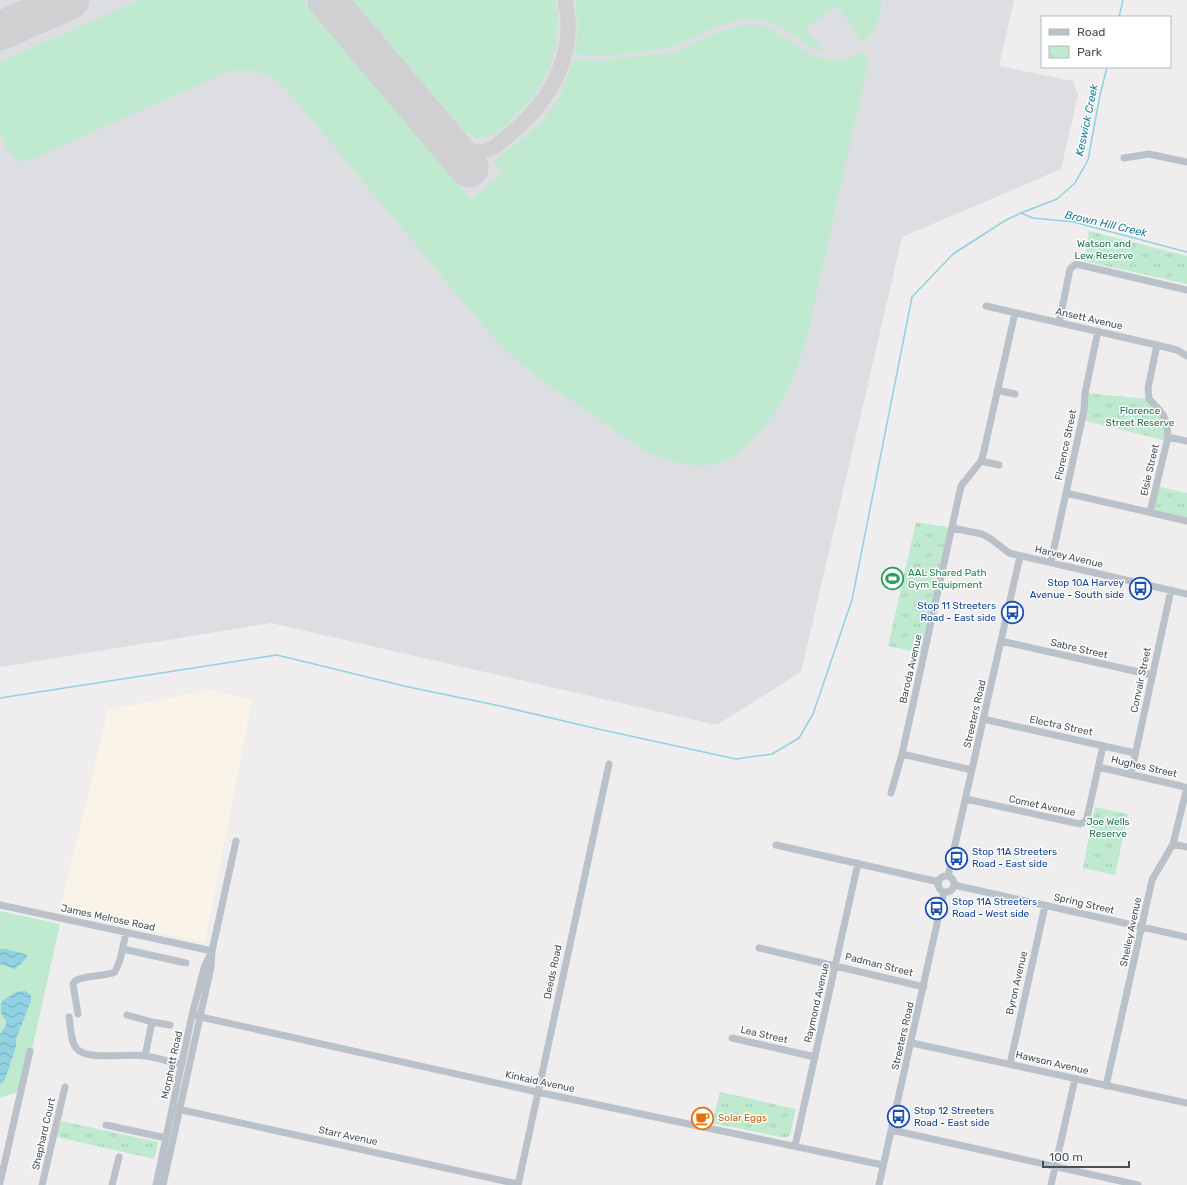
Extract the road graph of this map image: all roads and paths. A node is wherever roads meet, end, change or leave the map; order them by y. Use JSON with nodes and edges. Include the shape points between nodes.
{"nodes":[{"id":1,"x":1124,"y":158,"type":"dead end"},
{"id":2,"x":1187,"y":162,"type":"edge"},
{"id":3,"x":1187,"y":290,"type":"edge"},
{"id":4,"x":986,"y":306,"type":"dead end"},
{"id":5,"x":1016,"y":312,"type":"junction"},
{"id":6,"x":1059,"y":323,"type":"junction"},
{"id":7,"x":1098,"y":331,"type":"junction"},
{"id":8,"x":1157,"y":345,"type":"junction"},
{"id":9,"x":1187,"y":356,"type":"edge"},
{"id":10,"x":997,"y":390,"type":"junction"},
{"id":11,"x":1015,"y":394,"type":"dead end"},
{"id":12,"x":1168,"y":437,"type":"junction"},
{"id":13,"x":1187,"y":441,"type":"edge"},
{"id":14,"x":981,"y":461,"type":"junction"},
{"id":15,"x":999,"y":465,"type":"dead end"},
{"id":16,"x":1066,"y":493,"type":"junction"},
{"id":17,"x":1150,"y":512,"type":"junction"},
{"id":18,"x":1187,"y":521,"type":"edge"},
{"id":19,"x":952,"y":528,"type":"junction"},
{"id":20,"x":1020,"y":556,"type":"junction"},
{"id":21,"x":1051,"y":562,"type":"junction"},
{"id":22,"x":1171,"y":590,"type":"junction"},
{"id":23,"x":1187,"y":594,"type":"edge"},
{"id":24,"x":1001,"y":641,"type":"junction"},
{"id":25,"x":1152,"y":675,"type":"junction"},
{"id":26,"x":984,"y":719,"type":"junction"},
{"id":27,"x":1103,"y":746,"type":"junction"},
{"id":28,"x":902,"y":754,"type":"junction"},
{"id":29,"x":1135,"y":754,"type":"junction"},
{"id":30,"x":610,"y":764,"type":"dead end"},
{"id":31,"x":1098,"y":767,"type":"junction"},
{"id":32,"x":972,"y":770,"type":"junction"},
{"id":33,"x":1131,"y":774,"type":"junction"},
{"id":34,"x":1186,"y":788,"type":"edge"},
{"id":35,"x":891,"y":793,"type":"dead end"},
{"id":36,"x":966,"y":799,"type":"junction"},
{"id":37,"x":236,"y":841,"type":"dead end"},
{"id":38,"x":1173,"y":844,"type":"junction"},
{"id":39,"x":776,"y":845,"type":"dead end"},
{"id":40,"x":1187,"y":847,"type":"edge"},
{"id":41,"x":858,"y":864,"type":"junction"},
{"id":42,"x":948,"y":876,"type":"junction"},
{"id":43,"x":938,"y":882,"type":"junction"},
{"id":44,"x":954,"y":885,"type":"junction"},
{"id":45,"x":944,"y":892,"type":"junction"},
{"id":46,"x":0,"y":905,"type":"edge"},
{"id":47,"x":1045,"y":906,"type":"junction"},
{"id":48,"x":1142,"y":928,"type":"junction"},
{"id":49,"x":126,"y":932,"type":"junction"},
{"id":50,"x":1187,"y":937,"type":"edge"},
{"id":51,"x":759,"y":948,"type":"dead end"},
{"id":52,"x":123,"y":949,"type":"junction"},
{"id":53,"x":212,"y":951,"type":"junction"},
{"id":54,"x":186,"y":963,"type":"dead end"},
{"id":55,"x":835,"y":965,"type":"junction"},
{"id":56,"x":924,"y":987,"type":"junction"},
{"id":57,"x":78,"y":1014,"type":"dead end"},
{"id":58,"x":127,"y":1015,"type":"dead end"},
{"id":59,"x":192,"y":1015,"type":"junction"},
{"id":60,"x":200,"y":1016,"type":"junction"},
{"id":61,"x":69,"y":1017,"type":"dead end"},
{"id":62,"x":152,"y":1022,"type":"junction"},
{"id":63,"x":170,"y":1025,"type":"dead end"},
{"id":64,"x":732,"y":1038,"type":"dead end"},
{"id":65,"x":912,"y":1043,"type":"junction"},
{"id":66,"x":30,"y":1051,"type":"dead end"},
{"id":67,"x":145,"y":1056,"type":"junction"},
{"id":68,"x":815,"y":1057,"type":"junction"},
{"id":69,"x":182,"y":1064,"type":"junction"},
{"id":70,"x":1010,"y":1064,"type":"junction"},
{"id":71,"x":1075,"y":1079,"type":"junction"},
{"id":72,"x":1106,"y":1086,"type":"junction"},
{"id":73,"x":66,"y":1087,"type":"dead end"},
{"id":74,"x":537,"y":1092,"type":"junction"},
{"id":75,"x":1187,"y":1103,"type":"edge"},
{"id":76,"x":176,"y":1109,"type":"junction"},
{"id":77,"x":106,"y":1125,"type":"dead end"},
{"id":78,"x":892,"y":1130,"type":"junction"},
{"id":79,"x":166,"y":1138,"type":"junction"},
{"id":80,"x":795,"y":1146,"type":"junction"},
{"id":81,"x":119,"y":1157,"type":"dead end"},
{"id":82,"x":884,"y":1165,"type":"junction"},
{"id":83,"x":1055,"y":1167,"type":"junction"},
{"id":84,"x":0,"y":1182,"type":"edge"},
{"id":85,"x":518,"y":1184,"type":"edge"},
{"id":86,"x":42,"y":1185,"type":"edge"},
{"id":87,"x":112,"y":1185,"type":"edge"},
{"id":88,"x":156,"y":1185,"type":"edge"},
{"id":89,"x":163,"y":1185,"type":"edge"},
{"id":90,"x":879,"y":1185,"type":"edge"},
{"id":91,"x":1051,"y":1185,"type":"edge"},
{"id":92,"x":1138,"y":1185,"type":"edge"}],
"edges":[{"from":1,"to":2,"type":"street","via":[[1149,154]]},
{"from":3,"to":6,"type":"street","via":[[1076,264],[1070,269]]},
{"from":4,"to":5,"type":"street","name":"Ansett Avenue"},
{"from":5,"to":6,"type":"street","name":"Ansett Avenue"},
{"from":5,"to":10,"type":"street","name":"Baroda Avenue"},
{"from":6,"to":7,"type":"street","name":"Ansett Avenue"},
{"from":7,"to":8,"type":"street","name":"Ansett Avenue"},
{"from":7,"to":16,"type":"street","name":"Florence Street"},
{"from":8,"to":9,"type":"street","name":"Ansett Avenue","via":[[1177,350]]},
{"from":8,"to":12,"type":"street","name":"Elsie Street","via":[[1148,388],[1149,399],[1163,413],[1168,425]]},
{"from":10,"to":11,"type":"street"},
{"from":10,"to":14,"type":"street","name":"Baroda Avenue"},
{"from":12,"to":13,"type":"street"},
{"from":12,"to":17,"type":"street","name":"Elsie Street"},
{"from":14,"to":15,"type":"street"},
{"from":14,"to":19,"type":"street","name":"Baroda Avenue","via":[[961,486]]},
{"from":16,"to":17,"type":"street"},
{"from":16,"to":21,"type":"street","name":"Florence Street"},
{"from":17,"to":18,"type":"street"},
{"from":19,"to":20,"type":"street","name":"Harvey Avenue","via":[[982,534],[1009,553]]},
{"from":19,"to":28,"type":"street","name":"Baroda Avenue"},
{"from":20,"to":21,"type":"street","name":"Harvey Avenue"},
{"from":20,"to":24,"type":"street","name":"Streeters Road"},
{"from":21,"to":22,"type":"street","name":"Harvey Avenue"},
{"from":22,"to":23,"type":"street","name":"Harvey Avenue"},
{"from":22,"to":25,"type":"street","name":"Convair Street"},
{"from":24,"to":25,"type":"street","name":"Sabre Street"},
{"from":24,"to":26,"type":"street","name":"Streeters Road"},
{"from":25,"to":29,"type":"street","name":"Convair Street"},
{"from":26,"to":27,"type":"street","name":"Electra Street"},
{"from":26,"to":32,"type":"street","name":"Streeters Road"},
{"from":27,"to":29,"type":"street","name":"Electra Street"},
{"from":27,"to":31,"type":"street","name":"Comet Avenue"},
{"from":28,"to":32,"type":"street"},
{"from":28,"to":35,"type":"street","name":"Baroda Avenue"},
{"from":29,"to":33,"type":"street","name":"Convair Street"},
{"from":30,"to":74,"type":"street","name":"Deeds Road"},
{"from":31,"to":33,"type":"street","name":"Hughes Street"},
{"from":31,"to":36,"type":"street","name":"Comet Avenue","via":[[1087,818],[1080,824]]},
{"from":32,"to":36,"type":"street","name":"Streeters Road"},
{"from":33,"to":34,"type":"street","name":"Hughes Street"},
{"from":34,"to":38,"type":"street","name":"Shelley Avenue"},
{"from":36,"to":42,"type":"street","name":"Streeters Road"},
{"from":37,"to":53,"type":"street","name":"Morphett Road"},
{"from":38,"to":40,"type":"street"},
{"from":38,"to":48,"type":"street","name":"Shelley Avenue","via":[[1152,880]]},
{"from":39,"to":41,"type":"street"},
{"from":41,"to":43,"type":"street"},
{"from":41,"to":55,"type":"street","name":"Raymond Avenue"},
{"from":42,"to":43,"type":"street","via":[[943,876]]},
{"from":42,"to":44,"type":"street","via":[[953,879]]},
{"from":43,"to":45,"type":"street"},
{"from":44,"to":45,"type":"street","via":[[952,890]]},
{"from":44,"to":47,"type":"street","name":"Spring Street"},
{"from":45,"to":56,"type":"street","name":"Streeters Road"},
{"from":46,"to":49,"type":"street","name":"James Melrose Road"},
{"from":47,"to":48,"type":"street","name":"Spring Street"},
{"from":47,"to":70,"type":"street","name":"Byron Avenue"},
{"from":48,"to":50,"type":"street","name":"Spring Street"},
{"from":48,"to":72,"type":"street","name":"Shelley Avenue"},
{"from":49,"to":52,"type":"street"},
{"from":49,"to":53,"type":"street","name":"James Melrose Road"},
{"from":51,"to":55,"type":"street","name":"Padman Street"},
{"from":52,"to":54,"type":"street"},
{"from":52,"to":57,"type":"street","via":[[115,972],[74,981]]},
{"from":53,"to":59,"type":"street","name":"Morphett Road","via":[[205,965]]},
{"from":53,"to":60,"type":"street","name":"Morphett Road"},
{"from":55,"to":56,"type":"street","name":"Padman Street"},
{"from":55,"to":68,"type":"street","name":"Raymond Avenue"},
{"from":56,"to":65,"type":"street","name":"Streeters Road"},
{"from":58,"to":62,"type":"street"},
{"from":59,"to":60,"type":"street","name":"Kinkaid Avenue"},
{"from":59,"to":69,"type":"street","name":"Morphett Road"},
{"from":60,"to":74,"type":"street","name":"Kinkaid Avenue"},
{"from":60,"to":76,"type":"street","name":"Morphett Road"},
{"from":61,"to":67,"type":"street","via":[[72,1044],[78,1051],[97,1056]]},
{"from":62,"to":63,"type":"street"},
{"from":62,"to":67,"type":"street"},
{"from":64,"to":68,"type":"street","name":"Lea Street"},
{"from":65,"to":70,"type":"street","name":"Hawson Avenue"},
{"from":65,"to":78,"type":"street","name":"Streeters Road"},
{"from":66,"to":84,"type":"street"},
{"from":67,"to":69,"type":"street"},
{"from":68,"to":80,"type":"street","name":"Raymond Avenue"},
{"from":69,"to":76,"type":"street","name":"Morphett Road"},
{"from":70,"to":71,"type":"street","name":"Hawson Avenue"},
{"from":71,"to":72,"type":"street","name":"Hawson Avenue"},
{"from":71,"to":83,"type":"street"},
{"from":72,"to":75,"type":"street","name":"Hawson Avenue"},
{"from":73,"to":86,"type":"street","name":"Shephard Court"},
{"from":74,"to":80,"type":"street","name":"Kinkaid Avenue"},
{"from":74,"to":85,"type":"street","name":"Deeds Road"},
{"from":76,"to":79,"type":"street","name":"Morphett Road"},
{"from":76,"to":85,"type":"street","name":"Starr Avenue"},
{"from":76,"to":89,"type":"street","name":"Morphett Road"},
{"from":77,"to":79,"type":"street"},
{"from":78,"to":82,"type":"street","name":"Streeters Road"},
{"from":78,"to":83,"type":"street"},
{"from":79,"to":88,"type":"street","name":"Morphett Road"},
{"from":80,"to":82,"type":"street","name":"Kinkaid Avenue"},
{"from":81,"to":87,"type":"street"},
{"from":82,"to":90,"type":"street","name":"Streeters Road"},
{"from":83,"to":91,"type":"street"},
{"from":83,"to":92,"type":"street"}]}
